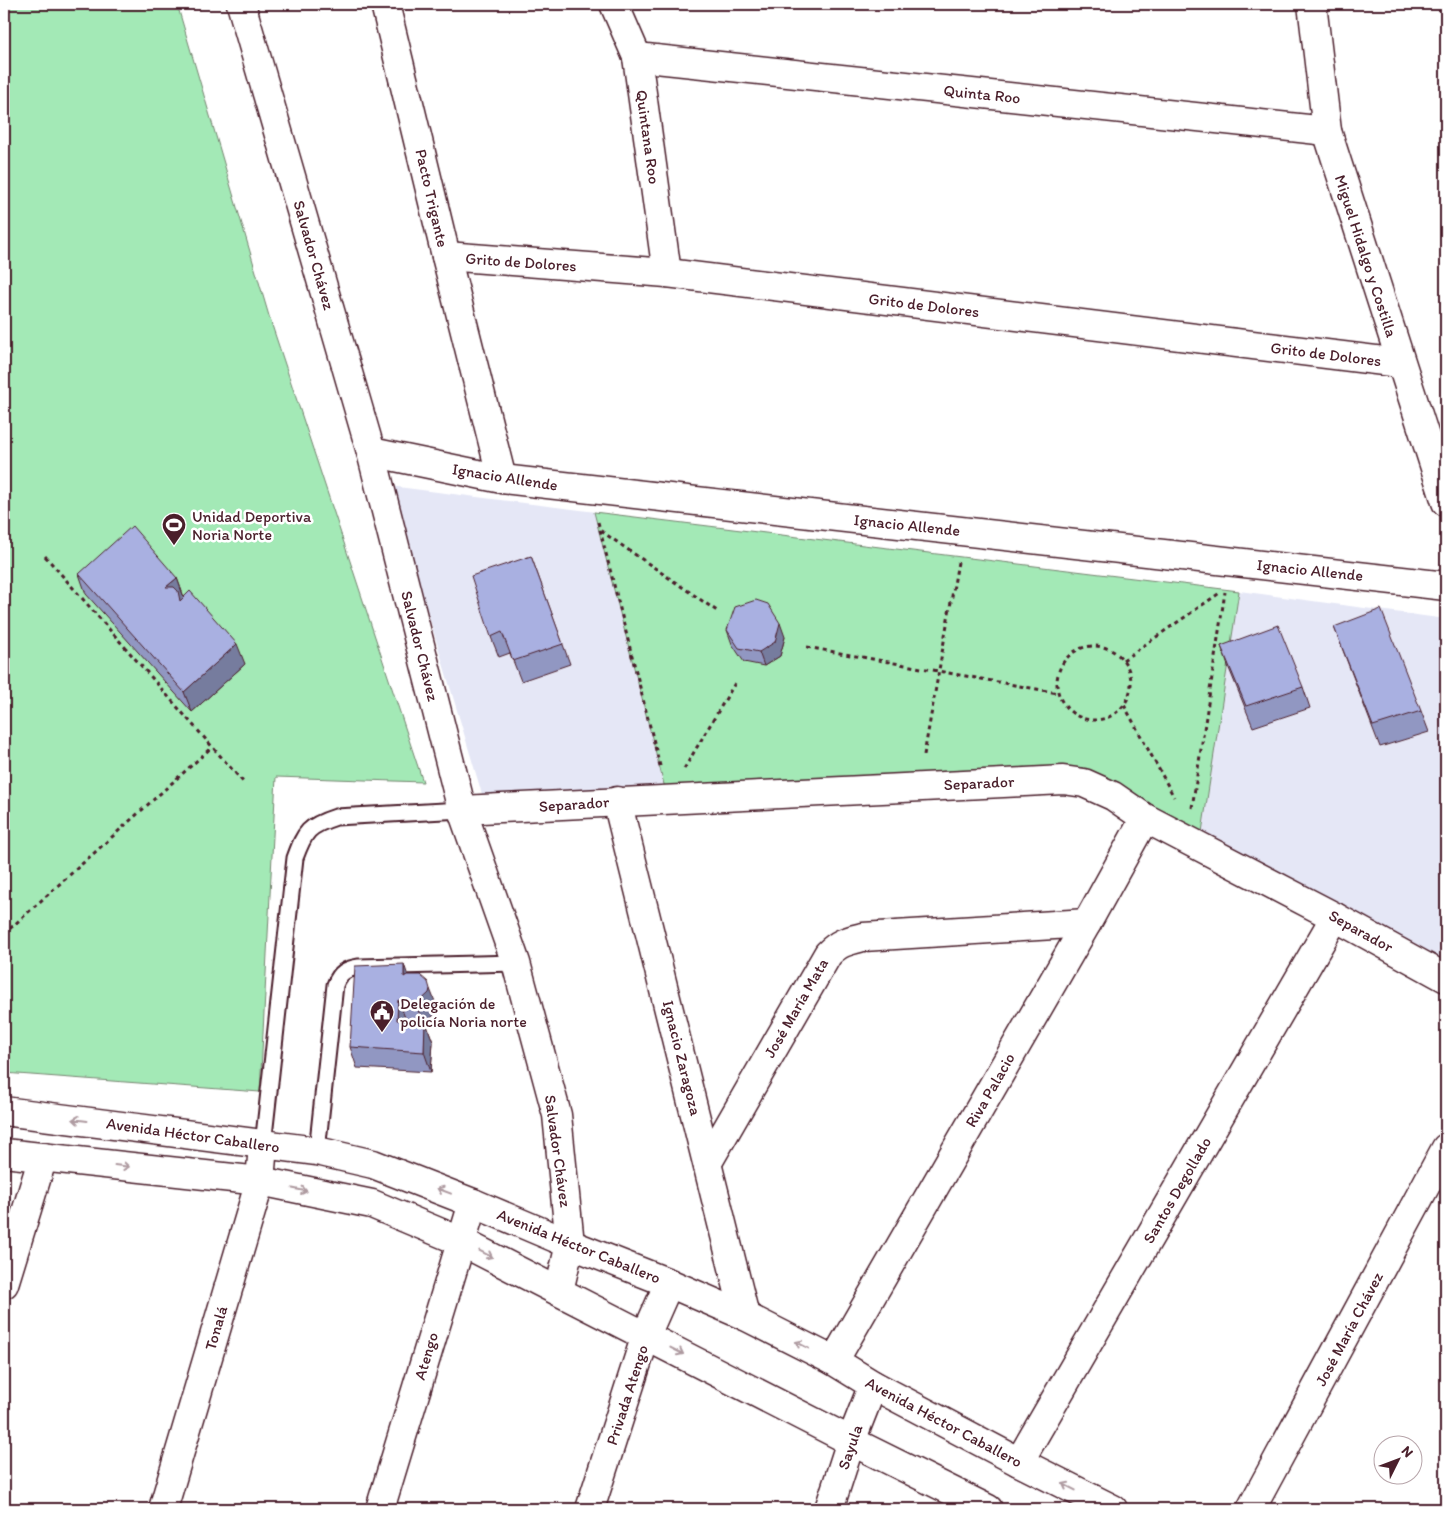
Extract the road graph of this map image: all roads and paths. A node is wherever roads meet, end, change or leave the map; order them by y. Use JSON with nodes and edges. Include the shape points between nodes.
{"nodes":[{"id":1,"x":241,"y":4,"type":"edge"},
{"id":2,"x":385,"y":4,"type":"edge"},
{"id":3,"x":614,"y":4,"type":"edge"},
{"id":4,"x":1312,"y":4,"type":"edge"},
{"id":5,"x":636,"y":57,"type":"junction"},
{"id":6,"x":1326,"y":131,"type":"junction"},
{"id":7,"x":446,"y":256,"type":"junction"},
{"id":8,"x":667,"y":274,"type":"junction"},
{"id":9,"x":1400,"y":363,"type":"junction"},
{"id":10,"x":370,"y":452,"type":"junction"},
{"id":11,"x":502,"y":479,"type":"junction"},
{"id":12,"x":1446,"y":502,"type":"edge"},
{"id":13,"x":598,"y":522,"type":"dead end"},
{"id":14,"x":601,"y":531,"type":"junction"},
{"id":15,"x":45,"y":556,"type":"dead end"},
{"id":16,"x":960,"y":557,"type":"dead end"},
{"id":17,"x":1446,"y":586,"type":"edge"},
{"id":18,"x":1215,"y":588,"type":"dead end"},
{"id":19,"x":1225,"y":589,"type":"junction"},
{"id":20,"x":717,"y":610,"type":"dead end"},
{"id":21,"x":807,"y":647,"type":"dead end"},
{"id":22,"x":1123,"y":660,"type":"junction"},
{"id":23,"x":939,"y":671,"type":"junction"},
{"id":24,"x":735,"y":683,"type":"dead end"},
{"id":25,"x":1058,"y":693,"type":"junction"},
{"id":26,"x":1124,"y":705,"type":"junction"},
{"id":27,"x":212,"y":747,"type":"dead end"},
{"id":28,"x":922,"y":763,"type":"dead end"},
{"id":29,"x":682,"y":772,"type":"dead end"},
{"id":30,"x":662,"y":777,"type":"dead end"},
{"id":31,"x":244,"y":783,"type":"dead end"},
{"id":32,"x":1176,"y":800,"type":"dead end"},
{"id":33,"x":617,"y":802,"type":"junction"},
{"id":34,"x":462,"y":810,"type":"junction"},
{"id":35,"x":1191,"y":816,"type":"dead end"},
{"id":36,"x":1145,"y":818,"type":"junction"},
{"id":37,"x":1335,"y":917,"type":"junction"},
{"id":38,"x":1087,"y":923,"type":"junction"},
{"id":39,"x":4,"y":934,"type":"edge"},
{"id":40,"x":516,"y":963,"type":"junction"},
{"id":41,"x":1446,"y":978,"type":"edge"},
{"id":42,"x":4,"y":1111,"type":"edge"},
{"id":43,"x":263,"y":1145,"type":"junction"},
{"id":44,"x":1446,"y":1148,"type":"edge"},
{"id":45,"x":317,"y":1151,"type":"junction"},
{"id":46,"x":4,"y":1153,"type":"edge"},
{"id":47,"x":43,"y":1156,"type":"junction"},
{"id":48,"x":708,"y":1162,"type":"junction"},
{"id":49,"x":260,"y":1181,"type":"junction"},
{"id":50,"x":473,"y":1203,"type":"junction"},
{"id":51,"x":460,"y":1241,"type":"junction"},
{"id":52,"x":570,"y":1244,"type":"junction"},
{"id":53,"x":669,"y":1283,"type":"junction"},
{"id":54,"x":4,"y":1284,"type":"edge"},
{"id":55,"x":559,"y":1291,"type":"junction"},
{"id":56,"x":745,"y":1316,"type":"junction"},
{"id":57,"x":646,"y":1335,"type":"junction"},
{"id":58,"x":834,"y":1361,"type":"junction"},
{"id":59,"x":873,"y":1385,"type":"junction"},
{"id":60,"x":851,"y":1441,"type":"junction"},
{"id":61,"x":1019,"y":1462,"type":"junction"},
{"id":62,"x":162,"y":1509,"type":"edge"},
{"id":63,"x":380,"y":1509,"type":"edge"},
{"id":64,"x":590,"y":1509,"type":"edge"},
{"id":65,"x":829,"y":1509,"type":"edge"},
{"id":66,"x":988,"y":1509,"type":"edge"},
{"id":67,"x":1113,"y":1509,"type":"edge"},
{"id":68,"x":1251,"y":1509,"type":"edge"}],
"edges":[{"from":1,"to":10,"type":"street","name":"Salvador Chávez"},
{"from":2,"to":7,"type":"street","name":"Pacto Trigante"},
{"from":3,"to":5,"type":"street","name":"Quintana Roo"},
{"from":4,"to":6,"type":"street","name":"Miguel Hidalgo y Costilla"},
{"from":5,"to":6,"type":"street","name":"Quinta Roo"},
{"from":5,"to":8,"type":"street","name":"Quintana Roo"},
{"from":6,"to":9,"type":"street","name":"Miguel Hidalgo y Costilla"},
{"from":7,"to":8,"type":"street","name":"Grito de Dolores"},
{"from":7,"to":11,"type":"street","name":"Pacto Trigante"},
{"from":8,"to":9,"type":"street","name":"Grito de Dolores"},
{"from":9,"to":12,"type":"street","name":"Miguel Hidalgo y Costilla"},
{"from":10,"to":11,"type":"street","name":"Ignacio Allende"},
{"from":10,"to":34,"type":"street","name":"Salvador Chávez"},
{"from":11,"to":17,"type":"street","name":"Ignacio Allende"},
{"from":13,"to":14,"type":"path"},
{"from":14,"to":20,"type":"path"},
{"from":14,"to":30,"type":"path"},
{"from":15,"to":31,"type":"path"},
{"from":16,"to":23,"type":"path"},
{"from":18,"to":19,"type":"path"},
{"from":19,"to":22,"type":"path"},
{"from":19,"to":35,"type":"path"},
{"from":21,"to":23,"type":"path"},
{"from":22,"to":25,"type":"path","via":[[1103,647],[1090,646],[1074,652],[1060,669]]},
{"from":22,"to":26,"type":"path","via":[[1131,682]]},
{"from":23,"to":25,"type":"path"},
{"from":23,"to":28,"type":"path"},
{"from":24,"to":29,"type":"path"},
{"from":25,"to":26,"type":"path","via":[[1076,716],[1091,720],[1113,715]]},
{"from":26,"to":32,"type":"path"},
{"from":27,"to":39,"type":"path"},
{"from":33,"to":34,"type":"street","name":"Separador"},
{"from":33,"to":36,"type":"street","name":"Separador","via":[[1063,780],[1084,783],[1113,796]]},
{"from":33,"to":48,"type":"street","name":"Ignacio Zaragoza"},
{"from":34,"to":40,"type":"street","name":"Salvador Chávez"},
{"from":34,"to":43,"type":"lane","via":[[336,817],[317,823],[303,838],[295,858]]},
{"from":36,"to":37,"type":"street","name":"Separador"},
{"from":36,"to":38,"type":"street","name":"Riva Palacio"},
{"from":37,"to":41,"type":"street","name":"Separador"},
{"from":37,"to":61,"type":"street","name":"Santos Degollado"},
{"from":38,"to":48,"type":"street","name":"José María Mata","via":[[864,937],[837,945],[828,954]]},
{"from":38,"to":58,"type":"street","name":"Riva Palacio"},
{"from":40,"to":45,"type":"lane","via":[[359,966],[347,969],[339,976],[335,985]]},
{"from":40,"to":52,"type":"street","name":"Salvador Chávez","via":[[557,1115]]},
{"from":43,"to":42,"type":"street","name":"Avenida Héctor Caballero","one_way":true},
{"from":43,"to":45,"type":"street","name":"Avenida Héctor Caballero"},
{"from":43,"to":49,"type":"street","name":"Tonalá"},
{"from":44,"to":68,"type":"street","name":"José María Chávez"},
{"from":50,"to":45,"type":"street","name":"Avenida Héctor Caballero","one_way":true,"via":[[373,1164]]},
{"from":46,"to":47,"type":"street"},
{"from":47,"to":49,"type":"street","one_way":true},
{"from":47,"to":54,"type":"street"},
{"from":48,"to":56,"type":"street","name":"Ignacio Zaragoza"},
{"from":49,"to":51,"type":"street","one_way":true,"via":[[372,1204]]},
{"from":49,"to":62,"type":"street","name":"Tonalá"},
{"from":50,"to":51,"type":"street","name":"Atengo"},
{"from":50,"to":52,"type":"street","name":"Avenida Héctor Caballero"},
{"from":51,"to":55,"type":"street","one_way":true},
{"from":51,"to":63,"type":"street","name":"Atengo"},
{"from":52,"to":53,"type":"street","name":"Avenida Héctor Caballero"},
{"from":52,"to":55,"type":"street","name":"Salvador Chávez"},
{"from":53,"to":56,"type":"street","name":"Avenida Héctor Caballero"},
{"from":53,"to":57,"type":"street","name":"Privada Atengo"},
{"from":55,"to":57,"type":"street"},
{"from":58,"to":56,"type":"street","name":"Avenida Héctor Caballero","one_way":true},
{"from":57,"to":60,"type":"street","one_way":true},
{"from":57,"to":64,"type":"street","name":"Privada Atengo"},
{"from":58,"to":59,"type":"street","name":"Avenida Héctor Caballero"},
{"from":59,"to":60,"type":"street","name":"Sayula"},
{"from":59,"to":61,"type":"street","name":"Avenida Héctor Caballero"},
{"from":60,"to":65,"type":"street","name":"Sayula"},
{"from":60,"to":66,"type":"street"},
{"from":67,"to":61,"type":"street","name":"Avenida Héctor Caballero","one_way":true}]}
